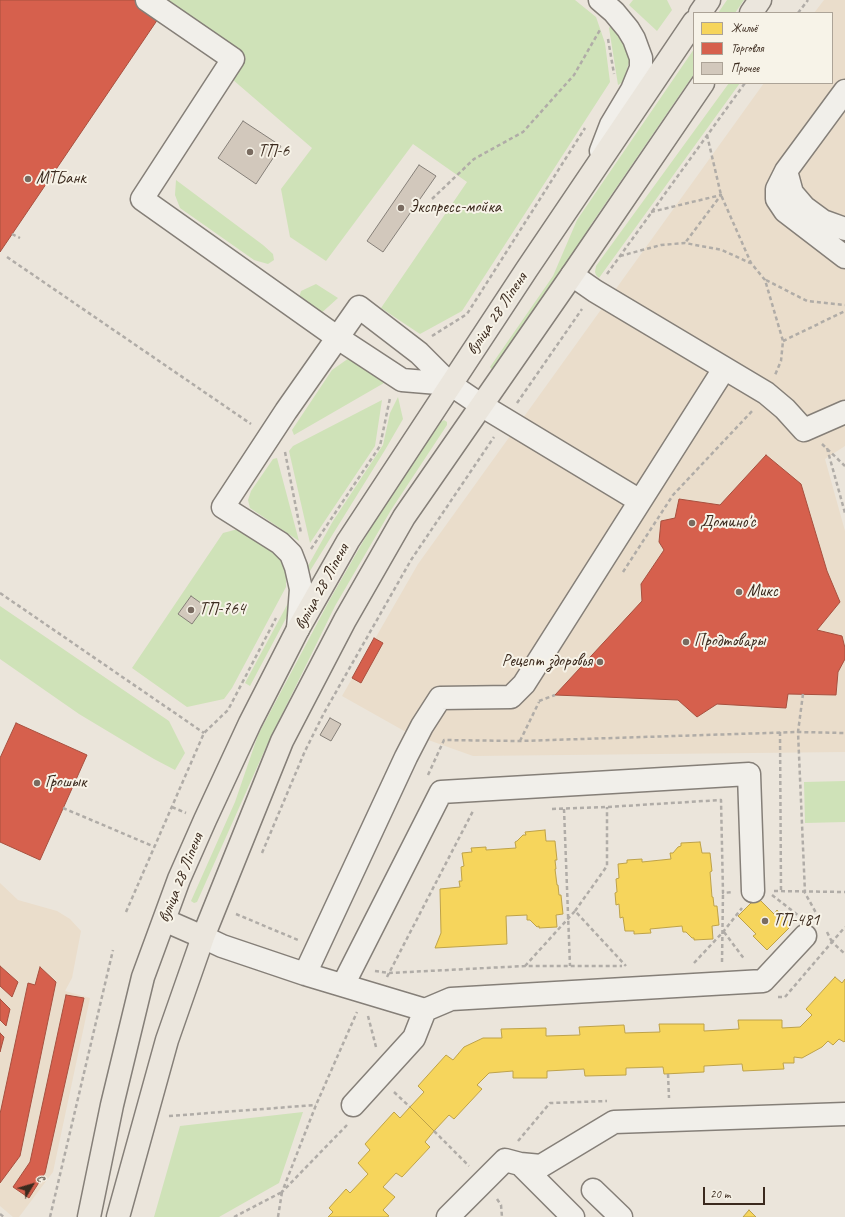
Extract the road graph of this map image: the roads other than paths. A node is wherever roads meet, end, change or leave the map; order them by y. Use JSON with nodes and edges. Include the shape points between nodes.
{"nodes":[{"id":1,"x":147,"y":0,"type":"edge"},
{"id":2,"x":600,"y":0,"type":"edge"},
{"id":3,"x":709,"y":0,"type":"edge"},
{"id":4,"x":760,"y":0,"type":"edge"},
{"id":5,"x":701,"y":12,"type":"edge"},
{"id":6,"x":752,"y":12,"type":"edge"},
{"id":7,"x":693,"y":23,"type":"edge"},
{"id":8,"x":701,"y":84,"type":"edge"},
{"id":9,"x":845,"y":91,"type":"edge"},
{"id":10,"x":596,"y":168,"type":"junction"},
{"id":11,"x":786,"y":171,"type":"junction"},
{"id":12,"x":845,"y":230,"type":"edge"},
{"id":13,"x":845,"y":257,"type":"edge"},
{"id":14,"x":572,"y":275,"type":"junction"},
{"id":15,"x":338,"y":338,"type":"junction"},
{"id":16,"x":724,"y":369,"type":"junction"},
{"id":17,"x":450,"y":384,"type":"junction"},
{"id":18,"x":481,"y":405,"type":"junction"},
{"id":19,"x":845,"y":412,"type":"edge"},
{"id":20,"x":640,"y":501,"type":"junction"},
{"id":21,"x":298,"y":629,"type":"junction"},
{"id":22,"x":753,"y":891,"type":"road end"},
{"id":23,"x":164,"y":920,"type":"junction"},
{"id":24,"x":818,"y":930,"type":"road end"},
{"id":25,"x":203,"y":937,"type":"junction"},
{"id":26,"x":304,"y":974,"type":"junction"},
{"id":27,"x":343,"y":985,"type":"junction"},
{"id":28,"x":425,"y":1010,"type":"junction"},
{"id":29,"x":353,"y":1105,"type":"dead end"},
{"id":30,"x":845,"y":1114,"type":"edge"},
{"id":31,"x":520,"y":1164,"type":"junction"},
{"id":32,"x":593,"y":1190,"type":"dead end"},
{"id":33,"x":89,"y":1217,"type":"edge"},
{"id":34,"x":118,"y":1217,"type":"edge"},
{"id":35,"x":448,"y":1217,"type":"edge"},
{"id":36,"x":573,"y":1217,"type":"edge"},
{"id":37,"x":621,"y":1217,"type":"edge"}],
"edges":[{"from":1,"to":15,"type":"lane","via":[[233,59],[142,199]]},
{"from":2,"to":10,"type":"lane","via":[[628,29],[641,58],[641,68],[632,90],[611,125]]},
{"from":3,"to":5,"type":"main road"},
{"from":4,"to":6,"type":"main road"},
{"from":7,"to":10,"type":"main road","name":"вуліца 28 Ліпеня"},
{"from":8,"to":14,"type":"main road"},
{"from":9,"to":11,"type":"lane"},
{"from":10,"to":17,"type":"main road","name":"вуліца 28 Ліпеня"},
{"from":11,"to":12,"type":"lane","via":[[792,194],[804,207],[823,221]]},
{"from":11,"to":13,"type":"lane","via":[[777,190],[778,199],[785,212]]},
{"from":14,"to":16,"type":"lane"},
{"from":14,"to":18,"type":"main road"},
{"from":15,"to":17,"type":"lane","via":[[402,380]]},
{"from":15,"to":17,"type":"lane","via":[[360,307],[419,353]]},
{"from":15,"to":21,"type":"lane","via":[[223,507],[280,543],[291,554],[301,589]]},
{"from":16,"to":19,"type":"lane","via":[[766,393],[804,430]]},
{"from":16,"to":20,"type":"lane"},
{"from":17,"to":18,"type":"lane"},
{"from":17,"to":21,"type":"main road","name":"вуліца 28 Ліпеня","via":[[348,541]]},
{"from":18,"to":20,"type":"lane"},
{"from":18,"to":25,"type":"main road","via":[[404,517],[344,620],[282,741]]},
{"from":20,"to":26,"type":"lane","via":[[524,684],[511,697],[440,698],[406,757]]},
{"from":21,"to":23,"type":"main road","name":"вуліца 28 Ліпеня","via":[[250,723],[205,820]]},
{"from":22,"to":27,"type":"lane","via":[[749,774],[441,792]]},
{"from":23,"to":25,"type":"main road"},
{"from":23,"to":33,"type":"main road","name":"вуліца 28 Ліпеня","via":[[143,977],[112,1105]]},
{"from":24,"to":28,"type":"lane","via":[[763,981],[451,999]]},
{"from":25,"to":26,"type":"lane"},
{"from":25,"to":34,"type":"main road","via":[[167,1040]]},
{"from":26,"to":27,"type":"lane"},
{"from":27,"to":28,"type":"lane"},
{"from":28,"to":29,"type":"lane","via":[[414,1038]]},
{"from":30,"to":31,"type":"lane","via":[[614,1122],[541,1166]]},
{"from":31,"to":35,"type":"lane","via":[[505,1160]]},
{"from":31,"to":36,"type":"lane"},
{"from":32,"to":37,"type":"lane"}]}
